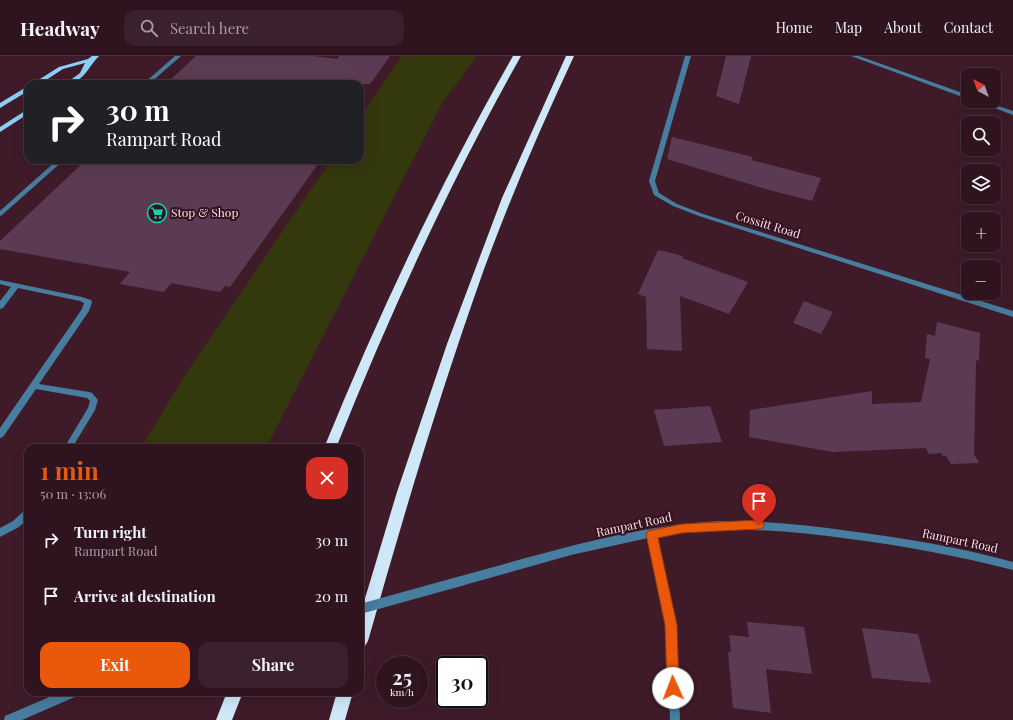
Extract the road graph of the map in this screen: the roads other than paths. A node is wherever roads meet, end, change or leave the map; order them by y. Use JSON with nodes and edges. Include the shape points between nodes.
{"nodes":[{"id":1,"x":96,"y":56,"type":"edge"},
{"id":2,"x":178,"y":56,"type":"edge"},
{"id":3,"x":517,"y":56,"type":"edge"},
{"id":4,"x":570,"y":56,"type":"edge"},
{"id":5,"x":688,"y":56,"type":"edge"},
{"id":6,"x":854,"y":56,"type":"edge"},
{"id":7,"x":90,"y":60,"type":"junction"},
{"id":8,"x":41,"y":80,"type":"edge"},
{"id":9,"x":74,"y":80,"type":"edge"},
{"id":10,"x":151,"y":80,"type":"edge"},
{"id":11,"x":24,"y":91,"type":"edge"},
{"id":12,"x":961,"y":94,"type":"edge"},
{"id":13,"x":0,"y":106,"type":"edge"},
{"id":14,"x":999,"y":108,"type":"edge"},
{"id":15,"x":1013,"y":113,"type":"edge"},
{"id":16,"x":24,"y":114,"type":"edge"},
{"id":17,"x":0,"y":130,"type":"edge"},
{"id":18,"x":56,"y":164,"type":"edge"},
{"id":19,"x":0,"y":214,"type":"edge"},
{"id":20,"x":0,"y":282,"type":"edge"},
{"id":21,"x":16,"y":286,"type":"junction"},
{"id":22,"x":0,"y":306,"type":"edge"},
{"id":23,"x":1013,"y":314,"type":"edge"},
{"id":24,"x":34,"y":386,"type":"junction"},
{"id":25,"x":0,"y":436,"type":"edge"},
{"id":26,"x":70,"y":444,"type":"edge"},
{"id":27,"x":332,"y":444,"type":"edge"},
{"id":28,"x":24,"y":517,"type":"edge"},
{"id":29,"x":0,"y":533,"type":"edge"},
{"id":30,"x":652,"y":534,"type":"junction"},
{"id":31,"x":1013,"y":566,"type":"edge"},
{"id":32,"x":364,"y":608,"type":"edge"},
{"id":33,"x":364,"y":628,"type":"edge"},
{"id":34,"x":64,"y":696,"type":"edge"},
{"id":35,"x":233,"y":696,"type":"edge"},
{"id":36,"x":344,"y":696,"type":"edge"},
{"id":37,"x":10,"y":720,"type":"edge"},
{"id":38,"x":224,"y":720,"type":"edge"},
{"id":39,"x":338,"y":720,"type":"edge"},
{"id":40,"x":675,"y":720,"type":"edge"}],
"edges":[{"from":1,"to":7,"type":"main road"},
{"from":2,"to":10,"type":"street"},
{"from":3,"to":27,"type":"highway","via":[[477,126],[428,223]]},
{"from":4,"to":33,"type":"highway","via":[[514,180],[470,294],[415,458]]},
{"from":5,"to":23,"type":"street","name":"Cossitt Road","via":[[652,181],[656,194],[701,215]]},
{"from":6,"to":12,"type":"street"},
{"from":7,"to":8,"type":"main road","via":[[60,68]]},
{"from":7,"to":9,"type":"main road","via":[[82,74]]},
{"from":11,"to":13,"type":"main road"},
{"from":14,"to":15,"type":"street"},
{"from":16,"to":17,"type":"main road"},
{"from":18,"to":19,"type":"street"},
{"from":20,"to":21,"type":"street"},
{"from":21,"to":22,"type":"street"},
{"from":21,"to":24,"type":"street","via":[[88,302],[86,310]]},
{"from":24,"to":25,"type":"street"},
{"from":24,"to":26,"type":"street","via":[[89,394],[94,400],[92,408]]},
{"from":28,"to":29,"type":"street"},
{"from":30,"to":31,"type":"street","name":"Rampart Road","via":[[682,528],[759,525],[890,540],[972,554]]},
{"from":30,"to":32,"type":"street","name":"Rampart Road","bridge":true,"via":[[557,555]]},
{"from":30,"to":40,"type":"street","via":[[671,625]]},
{"from":34,"to":37,"type":"street"},
{"from":35,"to":38,"type":"highway"},
{"from":36,"to":39,"type":"highway"}]}
